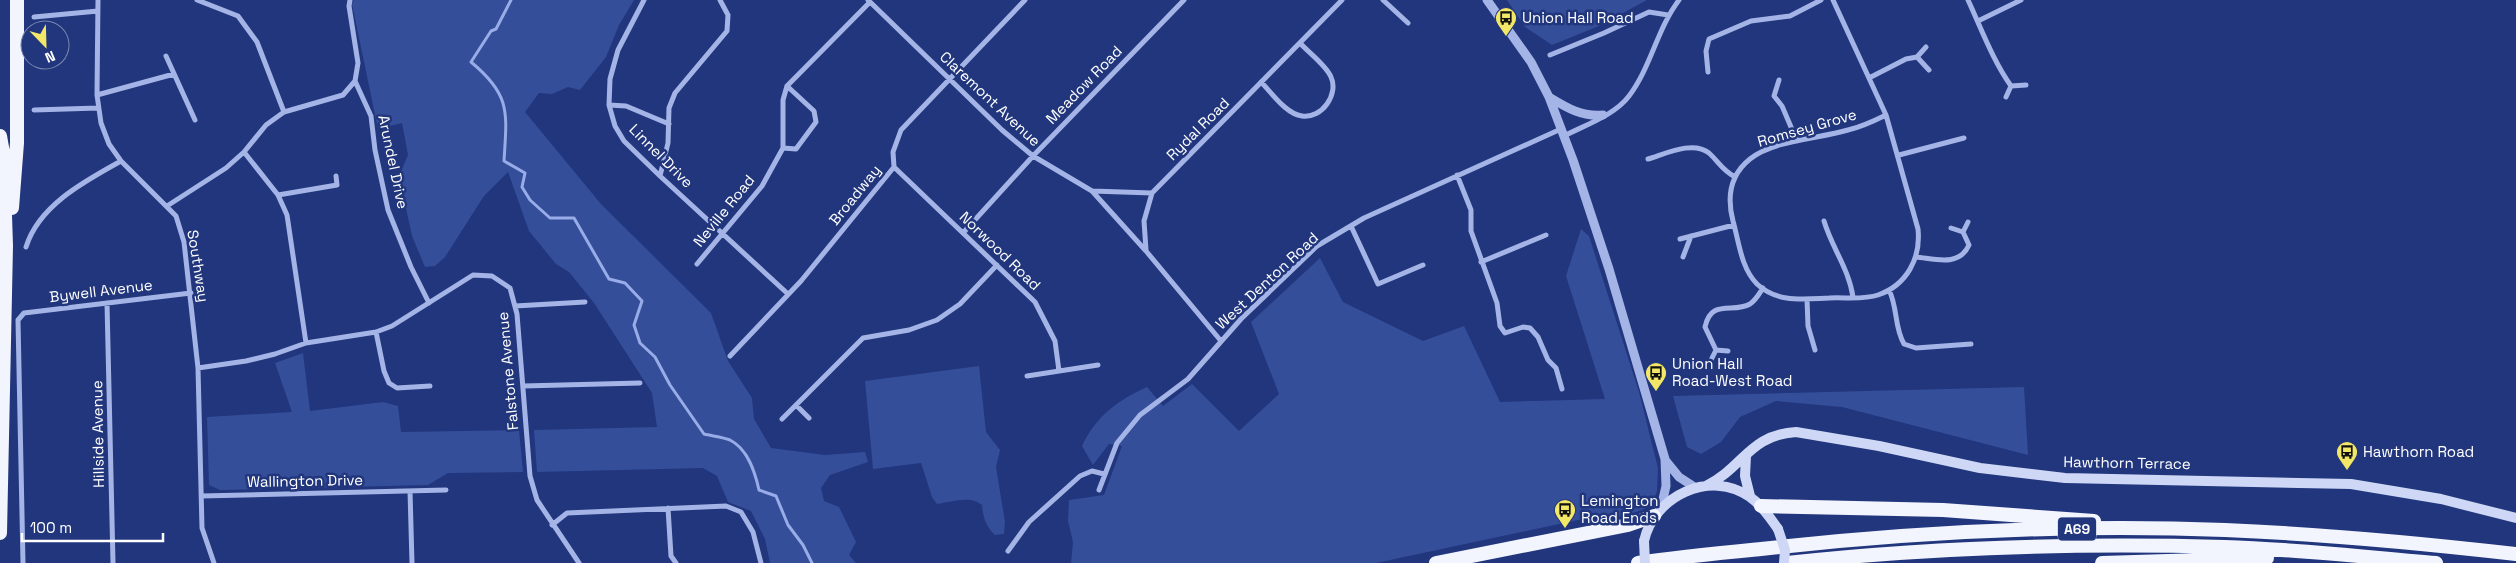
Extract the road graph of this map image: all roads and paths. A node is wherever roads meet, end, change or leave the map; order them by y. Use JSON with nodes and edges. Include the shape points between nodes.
{"nodes":[{"id":1,"x":17,"y":0,"type":"edge"},
{"id":2,"x":98,"y":0,"type":"edge"},
{"id":3,"x":196,"y":0,"type":"edge"},
{"id":4,"x":350,"y":0,"type":"edge"},
{"id":5,"x":644,"y":0,"type":"edge"},
{"id":6,"x":720,"y":0,"type":"edge"},
{"id":7,"x":1025,"y":0,"type":"edge"},
{"id":8,"x":1184,"y":0,"type":"edge"},
{"id":9,"x":1342,"y":0,"type":"edge"},
{"id":10,"x":1383,"y":0,"type":"edge"},
{"id":11,"x":1487,"y":0,"type":"edge"},
{"id":12,"x":1679,"y":0,"type":"edge"},
{"id":13,"x":1822,"y":0,"type":"edge"},
{"id":14,"x":1840,"y":0,"type":"edge"},
{"id":15,"x":1968,"y":0,"type":"edge"},
{"id":16,"x":2020,"y":0,"type":"edge"},
{"id":17,"x":869,"y":1,"type":"edge"},
{"id":18,"x":1833,"y":1,"type":"edge"},
{"id":19,"x":208,"y":2,"type":"edge"},
{"id":20,"x":98,"y":11,"type":"junction"},
{"id":21,"x":1668,"y":15,"type":"junction"},
{"id":22,"x":34,"y":17,"type":"dead end"},
{"id":23,"x":1978,"y":21,"type":"junction"},
{"id":24,"x":1408,"y":24,"type":"dead end"},
{"id":25,"x":1300,"y":43,"type":"junction"},
{"id":26,"x":1926,"y":47,"type":"dead end"},
{"id":27,"x":1550,"y":55,"type":"dead end"},
{"id":28,"x":166,"y":56,"type":"dead end"},
{"id":29,"x":1917,"y":57,"type":"junction"},
{"id":30,"x":1929,"y":70,"type":"dead end"},
{"id":31,"x":1708,"y":72,"type":"dead end"},
{"id":32,"x":174,"y":74,"type":"junction"},
{"id":33,"x":1869,"y":78,"type":"junction"},
{"id":34,"x":950,"y":80,"type":"junction"},
{"id":35,"x":1779,"y":80,"type":"dead end"},
{"id":36,"x":355,"y":82,"type":"junction"},
{"id":37,"x":1261,"y":82,"type":"junction"},
{"id":38,"x":2026,"y":84,"type":"dead end"},
{"id":39,"x":787,"y":86,"type":"junction"},
{"id":40,"x":2011,"y":86,"type":"junction"},
{"id":41,"x":97,"y":95,"type":"junction"},
{"id":42,"x":1549,"y":97,"type":"junction"},
{"id":43,"x":2006,"y":97,"type":"dead end"},
{"id":44,"x":610,"y":105,"type":"junction"},
{"id":45,"x":98,"y":108,"type":"junction"},
{"id":46,"x":34,"y":110,"type":"dead end"},
{"id":47,"x":284,"y":112,"type":"junction"},
{"id":48,"x":1886,"y":114,"type":"junction"},
{"id":49,"x":1604,"y":115,"type":"junction"},
{"id":50,"x":195,"y":120,"type":"dead end"},
{"id":51,"x":669,"y":124,"type":"junction"},
{"id":52,"x":1563,"y":133,"type":"junction"},
{"id":53,"x":0,"y":136,"type":"edge"},
{"id":54,"x":1964,"y":138,"type":"dead end"},
{"id":55,"x":1797,"y":141,"type":"junction"},
{"id":56,"x":783,"y":148,"type":"junction"},
{"id":57,"x":244,"y":152,"type":"junction"},
{"id":58,"x":1898,"y":155,"type":"junction"},
{"id":59,"x":1033,"y":156,"type":"junction"},
{"id":60,"x":1648,"y":159,"type":"dead end"},
{"id":61,"x":121,"y":162,"type":"junction"},
{"id":62,"x":894,"y":168,"type":"junction"},
{"id":63,"x":1457,"y":175,"type":"junction"},
{"id":64,"x":336,"y":176,"type":"dead end"},
{"id":65,"x":660,"y":176,"type":"junction"},
{"id":66,"x":1735,"y":178,"type":"junction"},
{"id":67,"x":1092,"y":191,"type":"junction"},
{"id":68,"x":1152,"y":193,"type":"junction"},
{"id":69,"x":278,"y":195,"type":"junction"},
{"id":70,"x":167,"y":206,"type":"junction"},
{"id":71,"x":1824,"y":221,"type":"dead end"},
{"id":72,"x":1968,"y":222,"type":"dead end"},
{"id":73,"x":1734,"y":225,"type":"junction"},
{"id":74,"x":1351,"y":226,"type":"junction"},
{"id":75,"x":1951,"y":228,"type":"dead end"},
{"id":76,"x":722,"y":232,"type":"junction"},
{"id":77,"x":1963,"y":232,"type":"junction"},
{"id":78,"x":962,"y":233,"type":"junction"},
{"id":79,"x":1546,"y":235,"type":"dead end"},
{"id":80,"x":1691,"y":236,"type":"junction"},
{"id":81,"x":1680,"y":239,"type":"dead end"},
{"id":82,"x":6,"y":246,"type":"junction"},
{"id":83,"x":26,"y":247,"type":"dead end"},
{"id":84,"x":1146,"y":251,"type":"junction"},
{"id":85,"x":1683,"y":257,"type":"dead end"},
{"id":86,"x":1916,"y":257,"type":"junction"},
{"id":87,"x":1481,"y":262,"type":"junction"},
{"id":88,"x":697,"y":264,"type":"dead end"},
{"id":89,"x":997,"y":265,"type":"junction"},
{"id":90,"x":1423,"y":265,"type":"dead end"},
{"id":91,"x":1763,"y":288,"type":"junction"},
{"id":92,"x":1889,"y":290,"type":"junction"},
{"id":93,"x":191,"y":294,"type":"junction"},
{"id":94,"x":788,"y":294,"type":"junction"},
{"id":95,"x":1853,"y":297,"type":"junction"},
{"id":96,"x":1807,"y":299,"type":"junction"},
{"id":97,"x":585,"y":302,"type":"dead end"},
{"id":98,"x":107,"y":304,"type":"junction"},
{"id":99,"x":429,"y":304,"type":"junction"},
{"id":100,"x":515,"y":306,"type":"junction"},
{"id":101,"x":376,"y":332,"type":"junction"},
{"id":102,"x":1221,"y":341,"type":"junction"},
{"id":103,"x":306,"y":343,"type":"junction"},
{"id":104,"x":1971,"y":344,"type":"dead end"},
{"id":105,"x":1716,"y":350,"type":"junction"},
{"id":106,"x":1815,"y":350,"type":"dead end"},
{"id":107,"x":1728,"y":351,"type":"dead end"},
{"id":108,"x":730,"y":356,"type":"dead end"},
{"id":109,"x":1098,"y":364,"type":"dead end"},
{"id":110,"x":1710,"y":364,"type":"dead end"},
{"id":111,"x":198,"y":368,"type":"junction"},
{"id":112,"x":1059,"y":371,"type":"junction"},
{"id":113,"x":1027,"y":376,"type":"dead end"},
{"id":114,"x":640,"y":382,"type":"dead end"},
{"id":115,"x":430,"y":386,"type":"dead end"},
{"id":116,"x":523,"y":386,"type":"junction"},
{"id":117,"x":1562,"y":389,"type":"dead end"},
{"id":118,"x":796,"y":405,"type":"junction"},
{"id":119,"x":809,"y":418,"type":"dead end"},
{"id":120,"x":782,"y":419,"type":"dead end"},
{"id":121,"x":1746,"y":456,"type":"junction"},
{"id":122,"x":1665,"y":459,"type":"junction"},
{"id":123,"x":1104,"y":474,"type":"junction"},
{"id":124,"x":1701,"y":487,"type":"junction"},
{"id":125,"x":446,"y":490,"type":"dead end"},
{"id":126,"x":1099,"y":490,"type":"dead end"},
{"id":127,"x":410,"y":491,"type":"junction"},
{"id":128,"x":201,"y":496,"type":"junction"},
{"id":129,"x":1750,"y":496,"type":"junction"},
{"id":130,"x":1761,"y":506,"type":"junction"},
{"id":131,"x":668,"y":508,"type":"junction"},
{"id":132,"x":1658,"y":512,"type":"junction"},
{"id":133,"x":2516,"y":518,"type":"edge"},
{"id":134,"x":552,"y":525,"type":"junction"},
{"id":135,"x":2226,"y":530,"type":"junction"},
{"id":136,"x":0,"y":533,"type":"edge"},
{"id":137,"x":1008,"y":551,"type":"dead end"},
{"id":138,"x":2516,"y":554,"type":"edge"},
{"id":139,"x":2353,"y":556,"type":"junction"},
{"id":140,"x":22,"y":563,"type":"edge"},
{"id":141,"x":113,"y":563,"type":"edge"},
{"id":142,"x":214,"y":563,"type":"edge"},
{"id":143,"x":412,"y":563,"type":"edge"},
{"id":144,"x":579,"y":563,"type":"edge"},
{"id":145,"x":676,"y":563,"type":"edge"},
{"id":146,"x":762,"y":563,"type":"edge"},
{"id":147,"x":1436,"y":563,"type":"edge"},
{"id":148,"x":1638,"y":563,"type":"edge"},
{"id":149,"x":1645,"y":563,"type":"edge"},
{"id":150,"x":1785,"y":563,"type":"edge"},
{"id":151,"x":2102,"y":563,"type":"edge"},
{"id":152,"x":2436,"y":563,"type":"edge"}],
"edges":[{"from":1,"to":82,"type":"highway","via":[[17,143]]},
{"from":2,"to":20,"type":"street","name":"Southway"},
{"from":3,"to":19,"type":"street"},
{"from":4,"to":36,"type":"street","via":[[348,6],[358,64]]},
{"from":5,"to":44,"type":"street","name":"Linnel Drive","via":[[618,50],[610,79]]},
{"from":6,"to":51,"type":"street","via":[[728,15],[727,30],[675,93],[669,108]]},
{"from":7,"to":34,"type":"street","name":"Broadway"},
{"from":8,"to":59,"type":"street","name":"Meadow Road"},
{"from":9,"to":25,"type":"street","name":"Rydal Road"},
{"from":10,"to":24,"type":"street"},
{"from":11,"to":42,"type":"street","via":[[1531,62]]},
{"from":12,"to":21,"type":"street","name":"West Denton Road"},
{"from":13,"to":31,"type":"street","via":[[1790,16],[1751,20],[1709,39],[1706,51]]},
{"from":14,"to":18,"type":"street"},
{"from":15,"to":23,"type":"street"},
{"from":16,"to":23,"type":"street"},
{"from":17,"to":34,"type":"street","name":"Claremont Avenue"},
{"from":17,"to":39,"type":"street"},
{"from":18,"to":33,"type":"street","name":"Romsey Grove"},
{"from":19,"to":47,"type":"street","via":[[238,16],[257,42]]},
{"from":20,"to":22,"type":"street"},
{"from":20,"to":41,"type":"street","name":"Southway"},
{"from":21,"to":27,"type":"street","via":[[1648,12]]},
{"from":21,"to":49,"type":"street","name":"West Denton Road","via":[[1629,97]]},
{"from":23,"to":40,"type":"street","via":[[1998,68]]},
{"from":25,"to":37,"type":"street","name":"Rydal Road"},
{"from":25,"to":37,"type":"street","via":[[1330,75],[1334,88],[1331,100],[1316,114],[1303,116],[1290,111]]},
{"from":26,"to":29,"type":"street"},
{"from":28,"to":32,"type":"street"},
{"from":29,"to":30,"type":"street"},
{"from":29,"to":33,"type":"street","via":[[1906,59]]},
{"from":32,"to":41,"type":"street"},
{"from":32,"to":50,"type":"street"},
{"from":33,"to":48,"type":"street","name":"Romsey Grove"},
{"from":34,"to":59,"type":"street","name":"Claremont Avenue"},
{"from":34,"to":62,"type":"street","name":"Broadway","via":[[901,130],[893,152]]},
{"from":35,"to":55,"type":"street","via":[[1774,96],[1782,106]]},
{"from":36,"to":47,"type":"street","via":[[343,95]]},
{"from":36,"to":99,"type":"street","name":"Arundel Drive","via":[[371,116],[388,210]]},
{"from":37,"to":68,"type":"street","name":"Rydal Road"},
{"from":38,"to":40,"type":"street"},
{"from":39,"to":56,"type":"street","name":"Neville Road","via":[[783,100]]},
{"from":39,"to":56,"type":"street","via":[[814,111],[816,122],[796,149]]},
{"from":40,"to":43,"type":"street"},
{"from":41,"to":45,"type":"street","name":"Southway"},
{"from":42,"to":49,"type":"street","via":[[1576,113]]},
{"from":42,"to":52,"type":"street"},
{"from":44,"to":51,"type":"street","via":[[626,106]]},
{"from":44,"to":65,"type":"street","name":"Linnel Drive","via":[[615,126],[624,141]]},
{"from":45,"to":46,"type":"street"},
{"from":45,"to":61,"type":"street","name":"Southway","via":[[109,144]]},
{"from":47,"to":57,"type":"street","via":[[266,125]]},
{"from":48,"to":55,"type":"street","name":"Romsey Grove","via":[[1847,131]]},
{"from":48,"to":58,"type":"street","name":"Romsey Grove"},
{"from":49,"to":52,"type":"street","name":"West Denton Road"},
{"from":51,"to":65,"type":"street"},
{"from":52,"to":63,"type":"street","name":"West Denton Road"},
{"from":52,"to":122,"type":"street","via":[[1609,269]]},
{"from":53,"to":82,"type":"highway"},
{"from":54,"to":58,"type":"street"},
{"from":55,"to":66,"type":"street","name":"Romsey Grove","via":[[1752,157]]},
{"from":56,"to":76,"type":"street","name":"Neville Road","via":[[762,186]]},
{"from":57,"to":69,"type":"street"},
{"from":57,"to":70,"type":"street","via":[[226,168]]},
{"from":58,"to":86,"type":"street","name":"Romsey Grove","via":[[1918,230]]},
{"from":59,"to":67,"type":"street","name":"Claremont Avenue"},
{"from":59,"to":78,"type":"street","name":"Meadow Road"},
{"from":60,"to":66,"type":"street","via":[[1698,147],[1707,151],[1722,169]]},
{"from":61,"to":70,"type":"street","name":"Southway"},
{"from":61,"to":83,"type":"street","via":[[86,181],[57,203],[30,233]]},
{"from":62,"to":78,"type":"street","name":"Norwood Road"},
{"from":62,"to":94,"type":"street","name":"Broadway"},
{"from":63,"to":74,"type":"street","name":"West Denton Road"},
{"from":63,"to":87,"type":"street","via":[[1471,210],[1470,231]]},
{"from":64,"to":69,"type":"street","via":[[337,185]]},
{"from":65,"to":76,"type":"street","name":"Linnel Drive"},
{"from":66,"to":73,"type":"street","name":"Romsey Grove","via":[[1729,202]]},
{"from":67,"to":68,"type":"street"},
{"from":67,"to":84,"type":"street","name":"Claremont Avenue"},
{"from":68,"to":84,"type":"street","via":[[1144,221]]},
{"from":69,"to":103,"type":"street","via":[[287,215],[294,248]]},
{"from":70,"to":93,"type":"street","name":"Southway","via":[[176,216],[184,242]]},
{"from":71,"to":95,"type":"street","via":[[1848,276]]},
{"from":72,"to":77,"type":"street"},
{"from":73,"to":80,"type":"street"},
{"from":73,"to":91,"type":"street","name":"Romsey Grove","via":[[1745,266]]},
{"from":74,"to":90,"type":"street","via":[[1378,284]]},
{"from":74,"to":102,"type":"street","name":"West Denton Road","via":[[1318,246]]},
{"from":75,"to":77,"type":"street"},
{"from":76,"to":88,"type":"street","name":"Neville Road"},
{"from":76,"to":94,"type":"street","name":"Linnel Drive"},
{"from":77,"to":86,"type":"street","via":[[1969,245],[1956,260]]},
{"from":78,"to":89,"type":"street","name":"Norwood Road"},
{"from":79,"to":87,"type":"street"},
{"from":80,"to":81,"type":"street"},
{"from":80,"to":85,"type":"street"},
{"from":82,"to":136,"type":"highway"},
{"from":84,"to":102,"type":"street","name":"Claremont Avenue"},
{"from":86,"to":92,"type":"street","name":"Romsey Grove","via":[[1908,273]]},
{"from":87,"to":117,"type":"street","via":[[1497,303],[1500,326],[1505,333],[1530,328],[1538,336],[1548,360],[1556,368]]},
{"from":89,"to":112,"type":"street","name":"Norwood Road","via":[[1035,302],[1055,341]]},
{"from":89,"to":118,"type":"street","via":[[960,304],[937,320],[909,330],[863,338]]},
{"from":91,"to":96,"type":"street","name":"Romsey Grove","via":[[1779,297]]},
{"from":91,"to":105,"type":"street","via":[[1751,303],[1737,308],[1721,308],[1710,315],[1705,327]]},
{"from":92,"to":95,"type":"street","name":"Romsey Grove","via":[[1876,296]]},
{"from":92,"to":104,"type":"street","via":[[1896,304],[1897,325],[1904,344],[1916,348]]},
{"from":93,"to":98,"type":"street","name":"Bywell Avenue"},
{"from":93,"to":111,"type":"street","name":"Southway"},
{"from":94,"to":108,"type":"street","name":"Broadway"},
{"from":95,"to":96,"type":"street","name":"Romsey Grove"},
{"from":96,"to":106,"type":"street","via":[[1808,326]]},
{"from":97,"to":100,"type":"street"},
{"from":98,"to":140,"type":"street","name":"Bywell Avenue","via":[[24,313],[18,320]]},
{"from":98,"to":141,"type":"street","name":"Hillside Avenue"},
{"from":99,"to":100,"type":"street","name":"Falstone Avenue","via":[[473,275],[492,276],[510,288]]},
{"from":99,"to":101,"type":"street","name":"Falstone Avenue"},
{"from":100,"to":116,"type":"street","name":"Falstone Avenue"},
{"from":101,"to":103,"type":"street","name":"Falstone Avenue"},
{"from":101,"to":115,"type":"street","via":[[389,383],[397,388]]},
{"from":102,"to":123,"type":"street","name":"West Denton Road","via":[[1188,379],[1140,415],[1117,442]]},
{"from":103,"to":111,"type":"street","name":"Falstone Avenue","via":[[253,360]]},
{"from":105,"to":107,"type":"street"},
{"from":105,"to":110,"type":"street"},
{"from":109,"to":112,"type":"street"},
{"from":111,"to":128,"type":"street","name":"Southway"},
{"from":112,"to":113,"type":"street"},
{"from":114,"to":116,"type":"street"},
{"from":116,"to":134,"type":"street","name":"Falstone Avenue","via":[[530,476],[537,500]]},
{"from":118,"to":119,"type":"street"},
{"from":118,"to":120,"type":"street"},
{"from":121,"to":124,"type":"main road","name":"Hawthorn Terrace","via":[[1723,477]]},
{"from":121,"to":129,"type":"main road","via":[[1745,476]]},
{"from":121,"to":133,"type":"main road","name":"Hawthorn Terrace","via":[[1762,440],[1796,432],[1980,468],[2065,478],[2351,484],[2441,499]]},
{"from":122,"to":124,"type":"street","via":[[1679,477]]},
{"from":122,"to":132,"type":"street","via":[[1666,486]]},
{"from":123,"to":126,"type":"street","name":"West Denton Road"},
{"from":123,"to":137,"type":"street","via":[[1092,471],[1080,476],[1029,522]]},
{"from":124,"to":129,"type":"main road","via":[[1728,488]]},
{"from":124,"to":132,"type":"main road","name":"Hawthorn Terrace","via":[[1677,495]]},
{"from":125,"to":127,"type":"street","name":"Wallington Drive"},
{"from":127,"to":128,"type":"street","name":"Wallington Drive"},
{"from":127,"to":143,"type":"street"},
{"from":128,"to":142,"type":"street","name":"Southway","via":[[202,528]]},
{"from":129,"to":130,"type":"main road"},
{"from":130,"to":135,"type":"highway","via":[[1943,510]]},
{"from":130,"to":150,"type":"main road","bridge":true,"via":[[1778,529],[1785,550]]},
{"from":131,"to":134,"type":"street","via":[[567,513]]},
{"from":131,"to":145,"type":"street","via":[[671,556]]},
{"from":131,"to":146,"type":"street","via":[[726,506],[741,512],[753,532]]},
{"from":132,"to":147,"type":"highway","via":[[1628,525]]},
{"from":132,"to":149,"type":"main road","bridge":true,"via":[[1644,541]]},
{"from":134,"to":144,"type":"street","name":"Falstone Avenue"},
{"from":135,"to":138,"type":"highway","number":"A69","via":[[2353,538]]},
{"from":135,"to":148,"type":"highway","number":"A69","via":[[2081,529],[1924,534]]},
{"from":139,"to":150,"type":"highway","number":"A69","via":[[2226,547],[2034,546]]},
{"from":139,"to":151,"type":"highway"},
{"from":139,"to":152,"type":"highway","number":"A69"}]}
